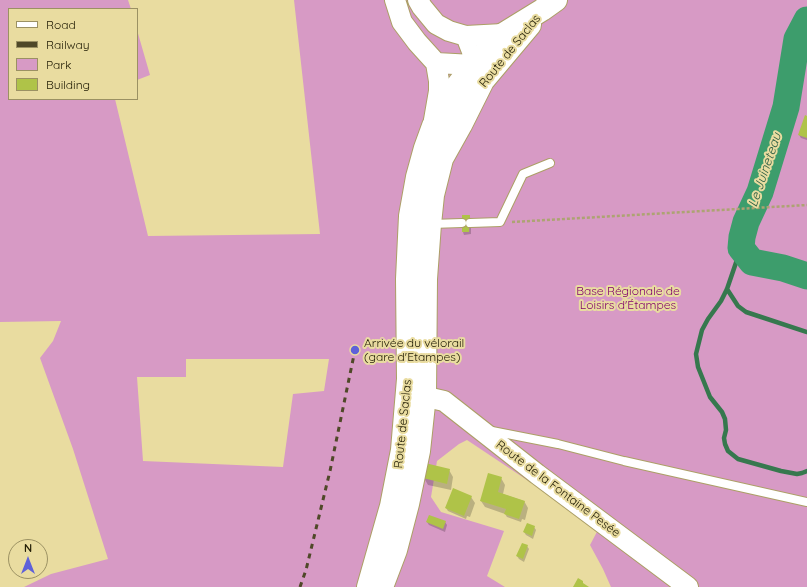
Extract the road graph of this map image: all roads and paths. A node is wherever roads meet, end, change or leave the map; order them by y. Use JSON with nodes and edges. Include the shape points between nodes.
{"nodes":[{"id":1,"x":395,"y":0,"type":"edge"},
{"id":2,"x":418,"y":0,"type":"edge"},
{"id":3,"x":549,"y":5,"type":"edge"},
{"id":4,"x":503,"y":34,"type":"junction"},
{"id":5,"x":466,"y":36,"type":"junction"},
{"id":6,"x":436,"y":63,"type":"junction"},
{"id":7,"x":498,"y":64,"type":"junction"},
{"id":8,"x":473,"y":65,"type":"junction"},
{"id":9,"x":432,"y":126,"type":"junction"},
{"id":10,"x":442,"y":159,"type":"junction"},
{"id":11,"x":550,"y":163,"type":"dead end"},
{"id":12,"x":807,"y":205,"type":"edge"},
{"id":13,"x":500,"y":222,"type":"junction"},
{"id":14,"x":430,"y":224,"type":"junction"},
{"id":15,"x":408,"y":379,"type":"junction"},
{"id":16,"x":426,"y":395,"type":"junction"},
{"id":17,"x":479,"y":429,"type":"junction"},
{"id":18,"x":807,"y":502,"type":"edge"},
{"id":19,"x":368,"y":587,"type":"edge"},
{"id":20,"x":382,"y":587,"type":"edge"},
{"id":21,"x":688,"y":587,"type":"edge"}],
"edges":[{"from":1,"to":6,"type":"street","via":[[402,22]]},
{"from":2,"to":5,"type":"street","via":[[436,24]]},
{"from":3,"to":4,"type":"main road","name":"Route de Saclas"},
{"from":3,"to":7,"type":"main road","name":"Route de Saclas"},
{"from":4,"to":5,"type":"street"},
{"from":4,"to":8,"type":"main road","name":"Route de Saclas"},
{"from":5,"to":8,"type":"street","via":[[473,54]]},
{"from":6,"to":8,"type":"street"},
{"from":6,"to":9,"type":"street","via":[[439,91]]},
{"from":7,"to":8,"type":"street"},
{"from":7,"to":10,"type":"main road","name":"Route de Saclas","via":[[483,81]]},
{"from":8,"to":9,"type":"main road","name":"Route de Saclas","via":[[449,96]]},
{"from":8,"to":10,"type":"street","via":[[475,77],[447,127]]},
{"from":9,"to":15,"type":"main road","name":"Route de Saclas","via":[[417,177],[410,216],[407,279]]},
{"from":10,"to":14,"type":"main road","name":"Route de Saclas","via":[[433,195]]},
{"from":11,"to":13,"type":"lane","via":[[524,174]]},
{"from":12,"to":13,"type":"path"},
{"from":13,"to":14,"type":"lane"},
{"from":14,"to":16,"type":"main road","name":"Route de Saclas","via":[[426,279]]},
{"from":15,"to":16,"type":"street"},
{"from":15,"to":19,"type":"main road","name":"Route de Saclas","via":[[402,450],[391,506]]},
{"from":16,"to":17,"type":"street","name":"Route de la Fontaine Pesée","via":[[444,401]]},
{"from":16,"to":20,"type":"main road","name":"Route de Saclas","via":[[419,451],[408,504],[396,550]]},
{"from":17,"to":18,"type":"lane","via":[[558,444]]},
{"from":17,"to":21,"type":"street","name":"Route de la Fontaine Pesée"}]}
